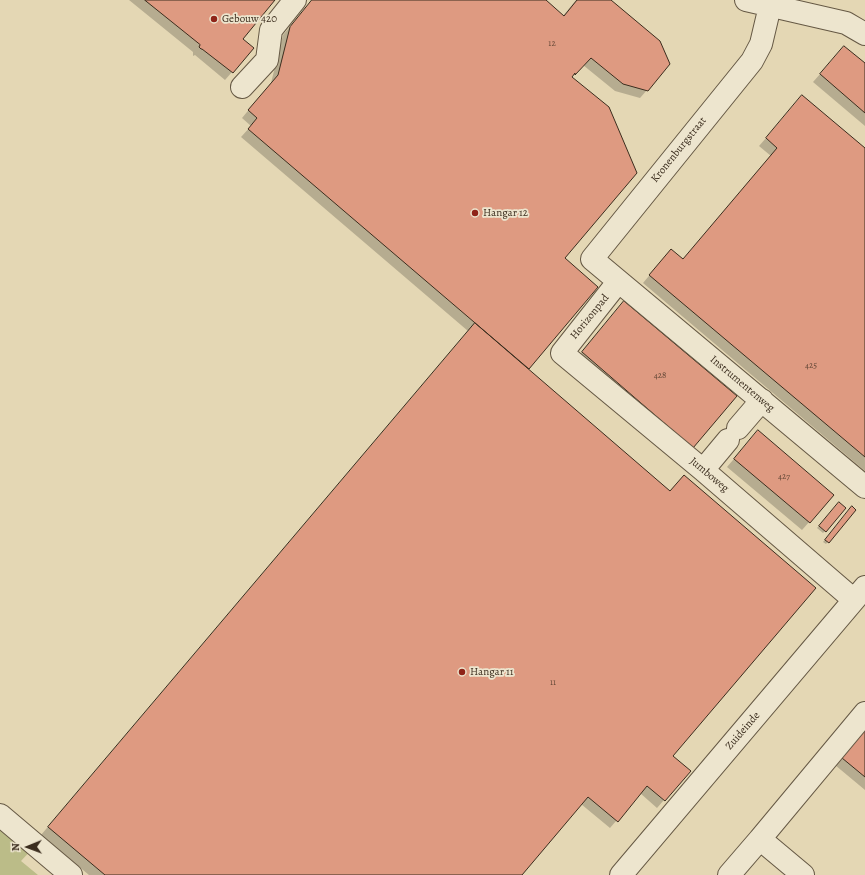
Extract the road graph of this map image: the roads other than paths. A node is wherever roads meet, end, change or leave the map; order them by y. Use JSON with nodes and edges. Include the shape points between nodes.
{"nodes":[{"id":1,"x":295,"y":0,"type":"edge"},
{"id":2,"x":746,"y":0,"type":"edge"},
{"id":3,"x":770,"y":6,"type":"junction"},
{"id":4,"x":865,"y":34,"type":"edge"},
{"id":5,"x":242,"y":86,"type":"dead end"},
{"id":6,"x":618,"y":282,"type":"junction"},
{"id":7,"x":562,"y":353,"type":"joint"},
{"id":8,"x":762,"y":400,"type":"junction"},
{"id":9,"x":704,"y":470,"type":"junction"},
{"id":10,"x":865,"y":488,"type":"edge"},
{"id":11,"x":860,"y":594,"type":"edge"},
{"id":12,"x":865,"y":713,"type":"edge"},
{"id":13,"x":0,"y":815,"type":"edge"},
{"id":14,"x":760,"y":839,"type":"junction"},
{"id":15,"x":71,"y":875,"type":"edge"},
{"id":16,"x":621,"y":875,"type":"edge"},
{"id":17,"x":729,"y":875,"type":"edge"},
{"id":18,"x":803,"y":875,"type":"edge"}],
"edges":[{"from":1,"to":5,"type":"street","via":[[271,30],[267,60]]},
{"from":2,"to":3,"type":"street"},
{"from":3,"to":4,"type":"street","via":[[846,23]]},
{"from":3,"to":6,"type":"street","name":"Kronenburgstraat","via":[[761,44],[752,61],[592,259]]},
{"from":6,"to":7,"type":"street","name":"Horizonpad"},
{"from":6,"to":8,"type":"street","name":"Instrumentenweg"},
{"from":7,"to":9,"type":"street","name":"Jumboweg"},
{"from":8,"to":9,"type":"street"},
{"from":8,"to":10,"type":"street","name":"Instrumentenweg"},
{"from":9,"to":11,"type":"street","name":"Jumboweg"},
{"from":11,"to":16,"type":"street","name":"Zuideinde"},
{"from":12,"to":14,"type":"street"},
{"from":13,"to":15,"type":"street"},
{"from":14,"to":17,"type":"street"},
{"from":14,"to":18,"type":"street"}]}
